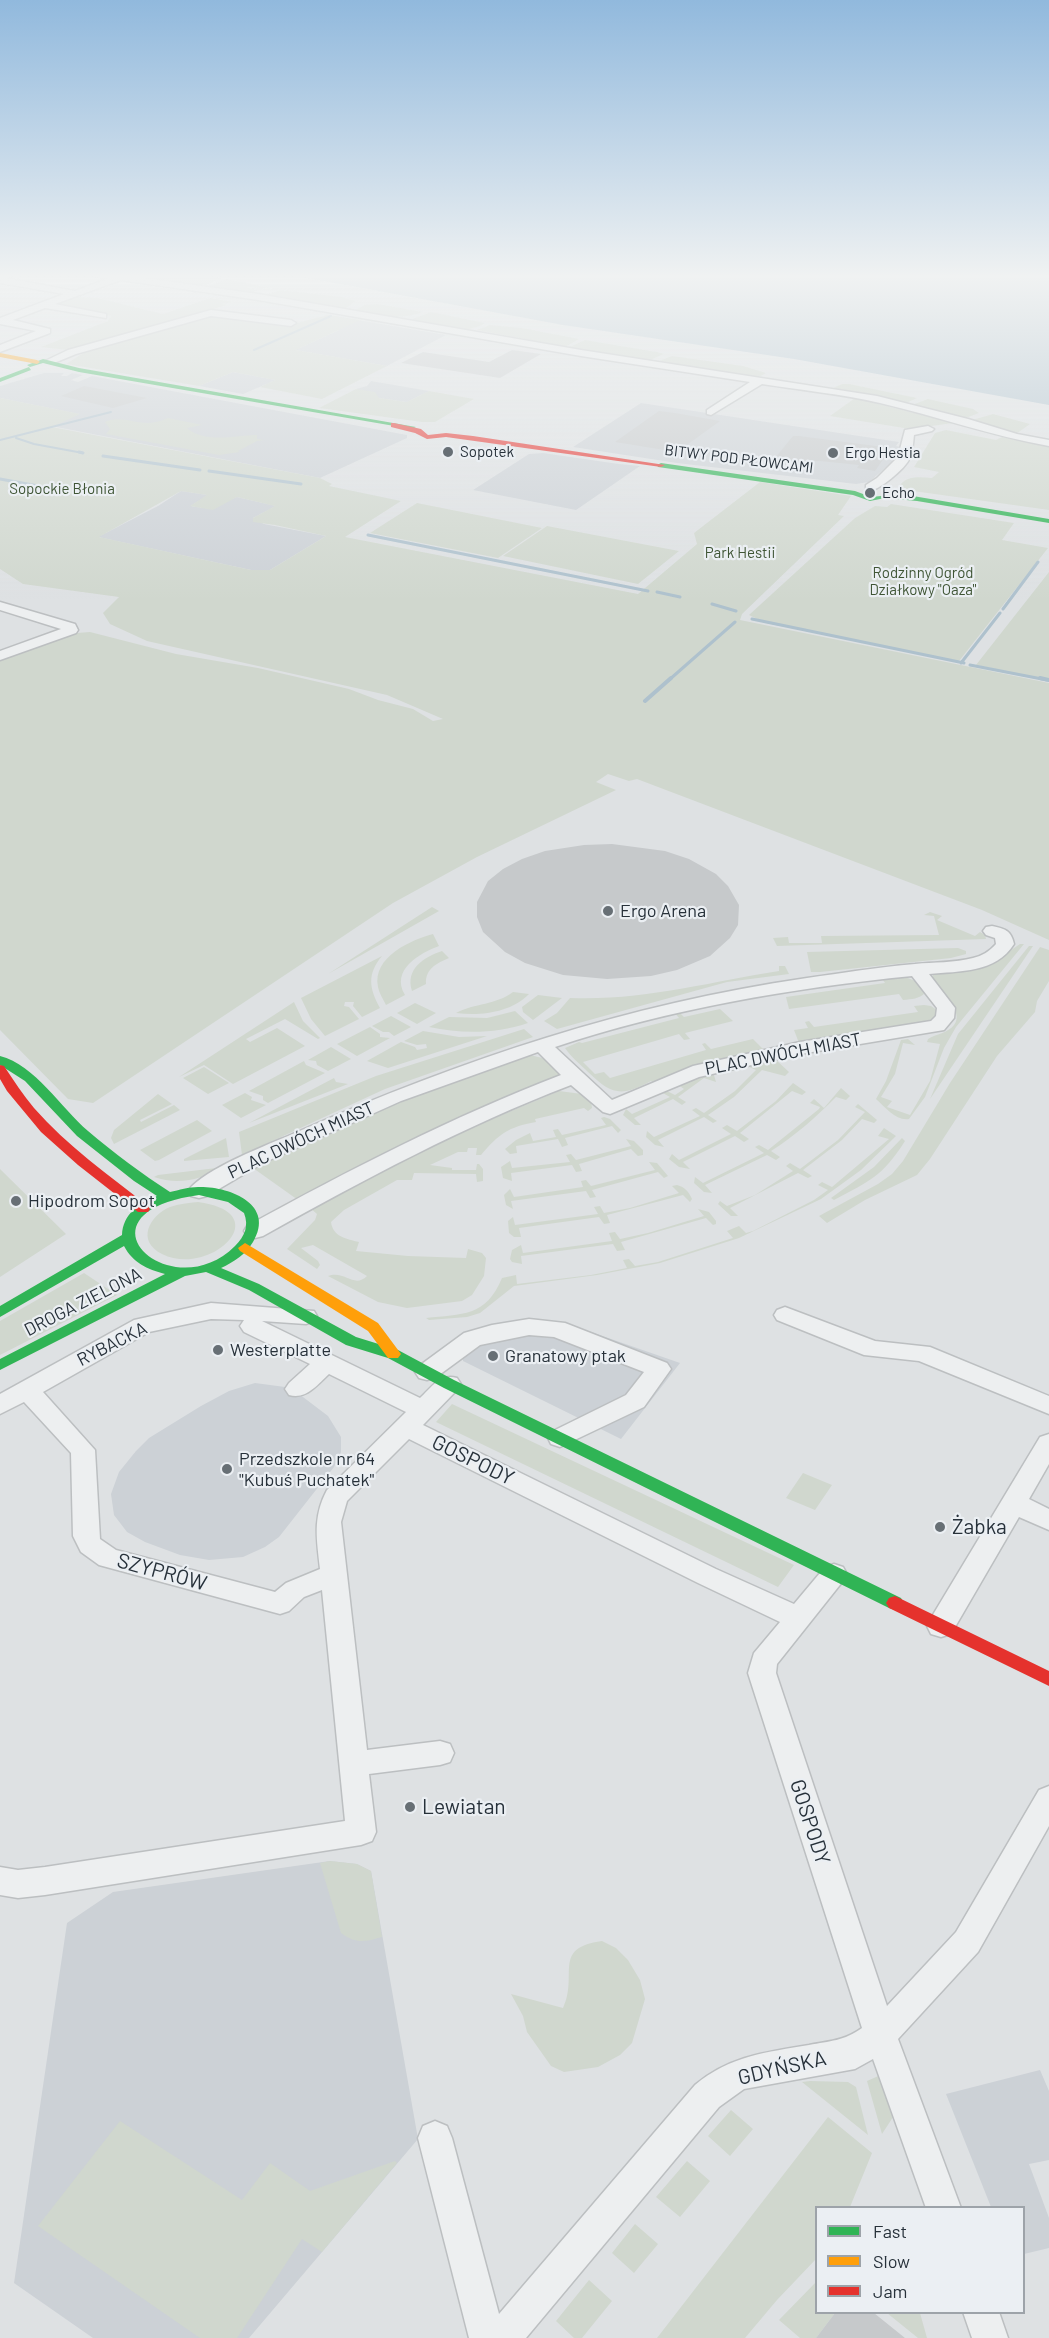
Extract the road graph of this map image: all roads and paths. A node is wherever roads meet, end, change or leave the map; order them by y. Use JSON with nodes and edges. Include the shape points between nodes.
{"nodes":[{"id":1,"x":154,"y":383,"type":"edge"},
{"id":2,"x":756,"y":383,"type":"edge"},
{"id":3,"x":779,"y":383,"type":"edge"},
{"id":4,"x":711,"y":412,"type":"dead end"},
{"id":5,"x":928,"y":429,"type":"dead end"},
{"id":6,"x":1049,"y":443,"type":"edge"},
{"id":7,"x":873,"y":490,"type":"junction"},
{"id":8,"x":1049,"y":521,"type":"edge"},
{"id":9,"x":0,"y":606,"type":"edge"},
{"id":10,"x":0,"y":656,"type":"edge"},
{"id":11,"x":992,"y":931,"type":"dead end"},
{"id":12,"x":916,"y":969,"type":"junction"},
{"id":13,"x":541,"y":1044,"type":"junction"},
{"id":14,"x":0,"y":1060,"type":"edge"},
{"id":15,"x":0,"y":1069,"type":"edge"},
{"id":16,"x":574,"y":1077,"type":"junction"},
{"id":17,"x":199,"y":1191,"type":"junction"},
{"id":18,"x":167,"y":1196,"type":"junction"},
{"id":19,"x":143,"y":1209,"type":"junction"},
{"id":20,"x":128,"y":1239,"type":"junction"},
{"id":21,"x":250,"y":1239,"type":"junction"},
{"id":22,"x":209,"y":1268,"type":"junction"},
{"id":23,"x":182,"y":1271,"type":"junction"},
{"id":24,"x":0,"y":1312,"type":"edge"},
{"id":25,"x":784,"y":1315,"type":"dead end"},
{"id":26,"x":306,"y":1316,"type":"junction"},
{"id":27,"x":252,"y":1326,"type":"dead end"},
{"id":28,"x":393,"y":1354,"type":"junction"},
{"id":29,"x":327,"y":1363,"type":"junction"},
{"id":30,"x":0,"y":1365,"type":"edge"},
{"id":31,"x":438,"y":1378,"type":"junction"},
{"id":32,"x":297,"y":1389,"type":"dead end"},
{"id":33,"x":27,"y":1390,"type":"junction"},
{"id":34,"x":0,"y":1405,"type":"edge"},
{"id":35,"x":1049,"y":1405,"type":"edge"},
{"id":36,"x":415,"y":1418,"type":"junction"},
{"id":37,"x":560,"y":1438,"type":"junction"},
{"id":38,"x":1049,"y":1443,"type":"edge"},
{"id":39,"x":1015,"y":1504,"type":"junction"},
{"id":40,"x":1049,"y":1520,"type":"edge"},
{"id":41,"x":834,"y":1574,"type":"junction"},
{"id":42,"x":333,"y":1575,"type":"junction"},
{"id":43,"x":798,"y":1618,"type":"junction"},
{"id":44,"x":941,"y":1626,"type":"junction"},
{"id":45,"x":1049,"y":1679,"type":"edge"},
{"id":46,"x":440,"y":1753,"type":"dead end"},
{"id":47,"x":354,"y":1764,"type":"junction"},
{"id":48,"x":1049,"y":1798,"type":"edge"},
{"id":49,"x":0,"y":1881,"type":"edge"},
{"id":50,"x":880,"y":2034,"type":"junction"},
{"id":51,"x":435,"y":2138,"type":"dead end"},
{"id":52,"x":943,"y":2206,"type":"edge"},
{"id":53,"x":981,"y":2314,"type":"edge"},
{"id":54,"x":487,"y":2338,"type":"edge"},
{"id":55,"x":502,"y":2338,"type":"edge"},
{"id":56,"x":990,"y":2338,"type":"edge"}],
"edges":[{"from":1,"to":7,"type":"street","name":"BITWY POD PŁOWCAMI","via":[[420,430],[419,434],[427,437],[448,434],[823,487]]},
{"from":2,"to":4,"type":"street"},
{"from":3,"to":6,"type":"street","via":[[886,401]]},
{"from":5,"to":7,"type":"street","via":[[909,432],[904,458]]},
{"from":7,"to":8,"type":"street","name":"BITWY POD PŁOWCAMI"},
{"from":9,"to":10,"type":"street","via":[[71,630]]},
{"from":11,"to":12,"type":"street","name":"PLAC DWÓCH MIAST","via":[[1003,935],[1005,944],[996,955],[973,964]]},
{"from":12,"to":13,"type":"street","name":"PLAC DWÓCH MIAST","via":[[692,1004]]},
{"from":12,"to":16,"type":"street","name":"PLAC DWÓCH MIAST","via":[[946,1008],[947,1014],[937,1026],[810,1046],[680,1076],[610,1108]]},
{"from":13,"to":16,"type":"street","name":"PLAC DWÓCH MIAST"},
{"from":13,"to":17,"type":"street","name":"PLAC DWÓCH MIAST","via":[[444,1076],[348,1116]]},
{"from":14,"to":18,"type":"street","via":[[29,1078],[82,1133]]},
{"from":15,"to":19,"type":"street","via":[[8,1087],[60,1143]]},
{"from":16,"to":21,"type":"street","via":[[434,1135],[364,1170]]},
{"from":17,"to":18,"type":"street"},
{"from":17,"to":21,"type":"street","via":[[218,1192],[247,1207],[254,1218]]},
{"from":18,"to":19,"type":"street"},
{"from":19,"to":20,"type":"street","via":[[129,1228]]},
{"from":20,"to":23,"type":"street","via":[[145,1261]]},
{"from":20,"to":24,"type":"street","name":"DROGA ZIELONA"},
{"from":21,"to":22,"type":"street","via":[[223,1263]]},
{"from":21,"to":28,"type":"street","via":[[373,1326]]},
{"from":22,"to":23,"type":"street"},
{"from":22,"to":26,"type":"street"},
{"from":23,"to":30,"type":"street","name":"DROGA ZIELONA"},
{"from":25,"to":35,"type":"street","via":[[872,1348],[922,1353]]},
{"from":26,"to":28,"type":"street","via":[[351,1341]]},
{"from":26,"to":33,"type":"street","name":"RYBACKA","via":[[211,1311],[164,1320],[126,1334]]},
{"from":27,"to":29,"type":"street"},
{"from":28,"to":31,"type":"street"},
{"from":29,"to":32,"type":"street"},
{"from":29,"to":36,"type":"street"},
{"from":31,"to":36,"type":"street"},
{"from":31,"to":37,"type":"street"},
{"from":31,"to":37,"type":"street","via":[[472,1340],[529,1327],[557,1329],[659,1369],[635,1401]]},
{"from":33,"to":34,"type":"street","name":"RYBACKA"},
{"from":33,"to":42,"type":"street","name":"SZYPRÓW","via":[[82,1450],[86,1536],[90,1545],[108,1558],[280,1604],[295,1590]]},
{"from":36,"to":42,"type":"street","via":[[336,1497],[328,1522]]},
{"from":36,"to":43,"type":"street","name":"GOSPODY","via":[[707,1576]]},
{"from":37,"to":41,"type":"street"},
{"from":38,"to":39,"type":"street"},
{"from":39,"to":40,"type":"street"},
{"from":39,"to":44,"type":"street"},
{"from":41,"to":43,"type":"street","name":"GOSPODY"},
{"from":41,"to":44,"type":"street"},
{"from":42,"to":47,"type":"street"},
{"from":43,"to":50,"type":"street","name":"GOSPODY","via":[[764,1661],[762,1673]]},
{"from":44,"to":45,"type":"street"},
{"from":46,"to":47,"type":"street"},
{"from":47,"to":49,"type":"street","via":[[361,1832],[45,1881]]},
{"from":48,"to":50,"type":"street","name":"GDYŃSKA","via":[[967,1942]]},
{"from":50,"to":52,"type":"street","name":"GOSPODY"},
{"from":50,"to":55,"type":"street","name":"GDYŃSKA","via":[[855,2053],[760,2069],[720,2085]]},
{"from":51,"to":54,"type":"street"},
{"from":53,"to":56,"type":"street"}]}
